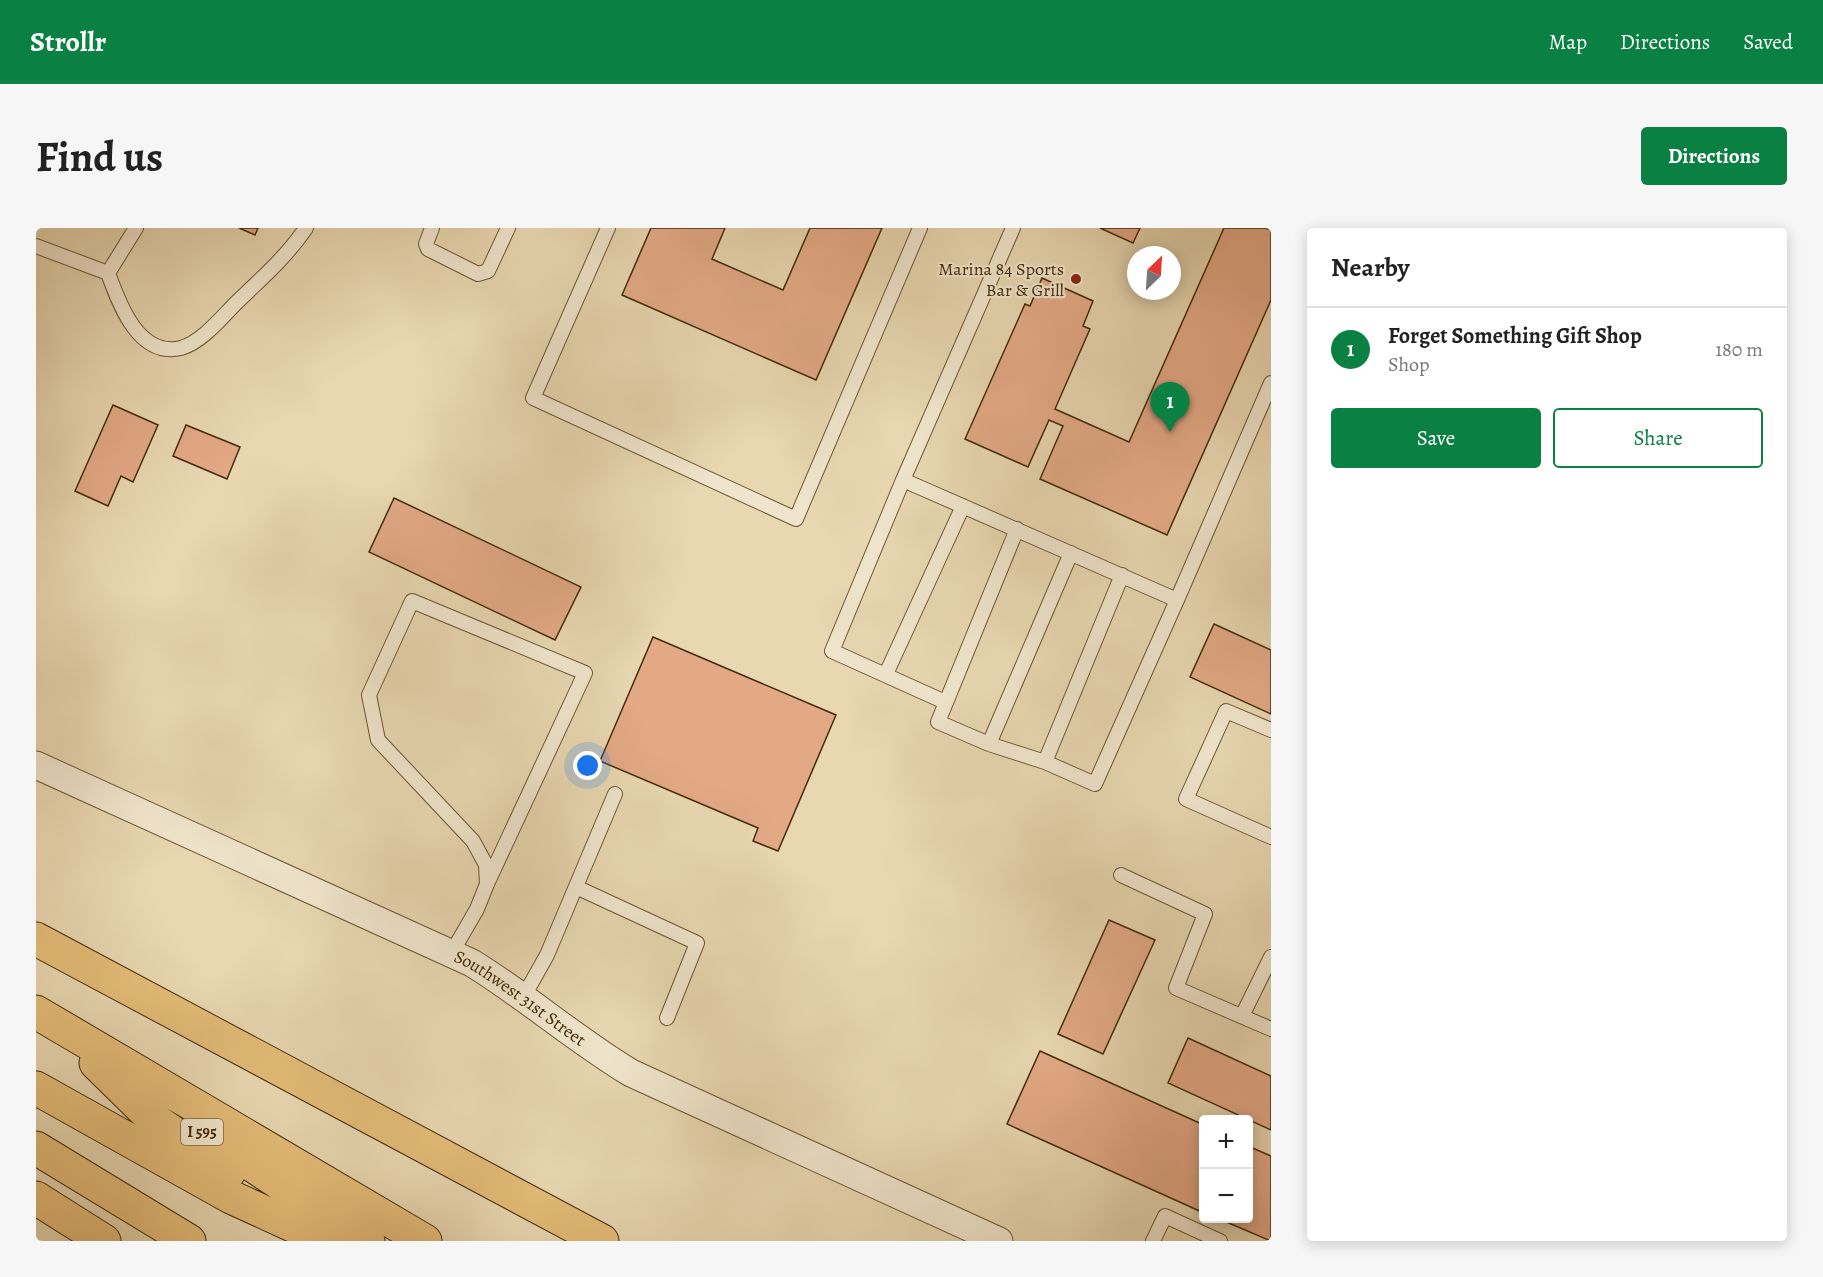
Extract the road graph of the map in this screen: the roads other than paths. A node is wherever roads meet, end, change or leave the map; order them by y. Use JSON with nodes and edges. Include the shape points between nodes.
{"nodes":[{"id":1,"x":136,"y":228,"type":"edge"},
{"id":2,"x":306,"y":228,"type":"edge"},
{"id":3,"x":432,"y":228,"type":"edge"},
{"id":4,"x":508,"y":228,"type":"edge"},
{"id":5,"x":608,"y":228,"type":"edge"},
{"id":6,"x":920,"y":228,"type":"edge"},
{"id":7,"x":1013,"y":228,"type":"edge"},
{"id":8,"x":36,"y":246,"type":"edge"},
{"id":9,"x":108,"y":273,"type":"junction"},
{"id":10,"x":1271,"y":383,"type":"edge"},
{"id":11,"x":903,"y":480,"type":"junction"},
{"id":12,"x":963,"y":506,"type":"junction"},
{"id":13,"x":1017,"y":529,"type":"junction"},
{"id":14,"x":1071,"y":553,"type":"junction"},
{"id":15,"x":1122,"y":575,"type":"junction"},
{"id":16,"x":1177,"y":600,"type":"junction"},
{"id":17,"x":886,"y":674,"type":"junction"},
{"id":18,"x":945,"y":702,"type":"junction"},
{"id":19,"x":1271,"y":730,"type":"edge"},
{"id":20,"x":989,"y":744,"type":"junction"},
{"id":21,"x":1045,"y":762,"type":"junction"},
{"id":22,"x":36,"y":765,"type":"edge"},
{"id":23,"x":615,"y":794,"type":"dead end"},
{"id":24,"x":1271,"y":837,"type":"edge"},
{"id":25,"x":1121,"y":875,"type":"dead end"},
{"id":26,"x":487,"y":884,"type":"junction"},
{"id":27,"x":576,"y":887,"type":"junction"},
{"id":28,"x":36,"y":939,"type":"edge"},
{"id":29,"x":451,"y":954,"type":"junction"},
{"id":30,"x":1271,"y":957,"type":"edge"},
{"id":31,"x":524,"y":996,"type":"junction"},
{"id":32,"x":36,"y":1012,"type":"edge"},
{"id":33,"x":1242,"y":1016,"type":"junction"},
{"id":34,"x":667,"y":1018,"type":"dead end"},
{"id":35,"x":36,"y":1025,"type":"edge"},
{"id":36,"x":1271,"y":1029,"type":"edge"},
{"id":37,"x":96,"y":1062,"type":"junction"},
{"id":38,"x":36,"y":1088,"type":"edge"},
{"id":39,"x":36,"y":1148,"type":"edge"},
{"id":40,"x":36,"y":1198,"type":"edge"},
{"id":41,"x":104,"y":1241,"type":"edge"},
{"id":42,"x":189,"y":1241,"type":"edge"},
{"id":43,"x":328,"y":1241,"type":"edge"},
{"id":44,"x":368,"y":1241,"type":"edge"},
{"id":45,"x":425,"y":1241,"type":"edge"},
{"id":46,"x":603,"y":1241,"type":"edge"},
{"id":47,"x":999,"y":1241,"type":"edge"},
{"id":48,"x":1153,"y":1241,"type":"edge"},
{"id":49,"x":1220,"y":1241,"type":"edge"}],
"edges":[{"from":1,"to":9,"type":"lane"},
{"from":2,"to":9,"type":"lane","via":[[291,250],[201,336],[181,348],[161,348],[131,328]]},
{"from":3,"to":4,"type":"lane","via":[[428,249],[478,274],[488,271]]},
{"from":5,"to":6,"type":"lane","via":[[533,398],[796,519]]},
{"from":7,"to":11,"type":"lane"},
{"from":8,"to":9,"type":"lane"},
{"from":10,"to":16,"type":"lane"},
{"from":11,"to":12,"type":"lane"},
{"from":11,"to":17,"type":"lane","via":[[832,651]]},
{"from":12,"to":13,"type":"lane"},
{"from":12,"to":17,"type":"lane"},
{"from":13,"to":14,"type":"lane"},
{"from":13,"to":18,"type":"lane"},
{"from":14,"to":15,"type":"lane"},
{"from":14,"to":20,"type":"lane"},
{"from":15,"to":16,"type":"lane"},
{"from":15,"to":21,"type":"lane"},
{"from":16,"to":21,"type":"lane","via":[[1095,784]]},
{"from":17,"to":18,"type":"lane"},
{"from":18,"to":20,"type":"lane","via":[[938,722]]},
{"from":19,"to":24,"type":"lane","via":[[1226,711],[1186,799]]},
{"from":20,"to":21,"type":"lane"},
{"from":22,"to":29,"type":"street","name":"Southwest 31st Street"},
{"from":23,"to":27,"type":"lane"},
{"from":25,"to":33,"type":"lane","via":[[1205,914],[1176,988]]},
{"from":26,"to":26,"type":"lane","via":[[486,865],[473,841],[378,740],[369,695],[412,601],[585,673]]},
{"from":26,"to":29,"type":"lane"},
{"from":27,"to":31,"type":"lane","via":[[547,955]]},
{"from":27,"to":34,"type":"lane","via":[[697,943]]},
{"from":28,"to":46,"type":"highway"},
{"from":29,"to":31,"type":"street","name":"Southwest 31st Street"},
{"from":30,"to":33,"type":"lane"},
{"from":31,"to":47,"type":"street","name":"Southwest 31st Street","via":[[600,1055],[631,1073]]},
{"from":32,"to":45,"type":"highway"},
{"from":33,"to":36,"type":"lane"},
{"from":35,"to":37,"type":"highway","number":"I 595"},
{"from":37,"to":43,"type":"highway","via":[[152,1118]]},
{"from":37,"to":44,"type":"highway","number":"I 595"},
{"from":38,"to":43,"type":"highway","via":[[231,1197]]},
{"from":39,"to":42,"type":"highway"},
{"from":40,"to":41,"type":"highway"},
{"from":48,"to":49,"type":"lane","via":[[1165,1216]]}]}
